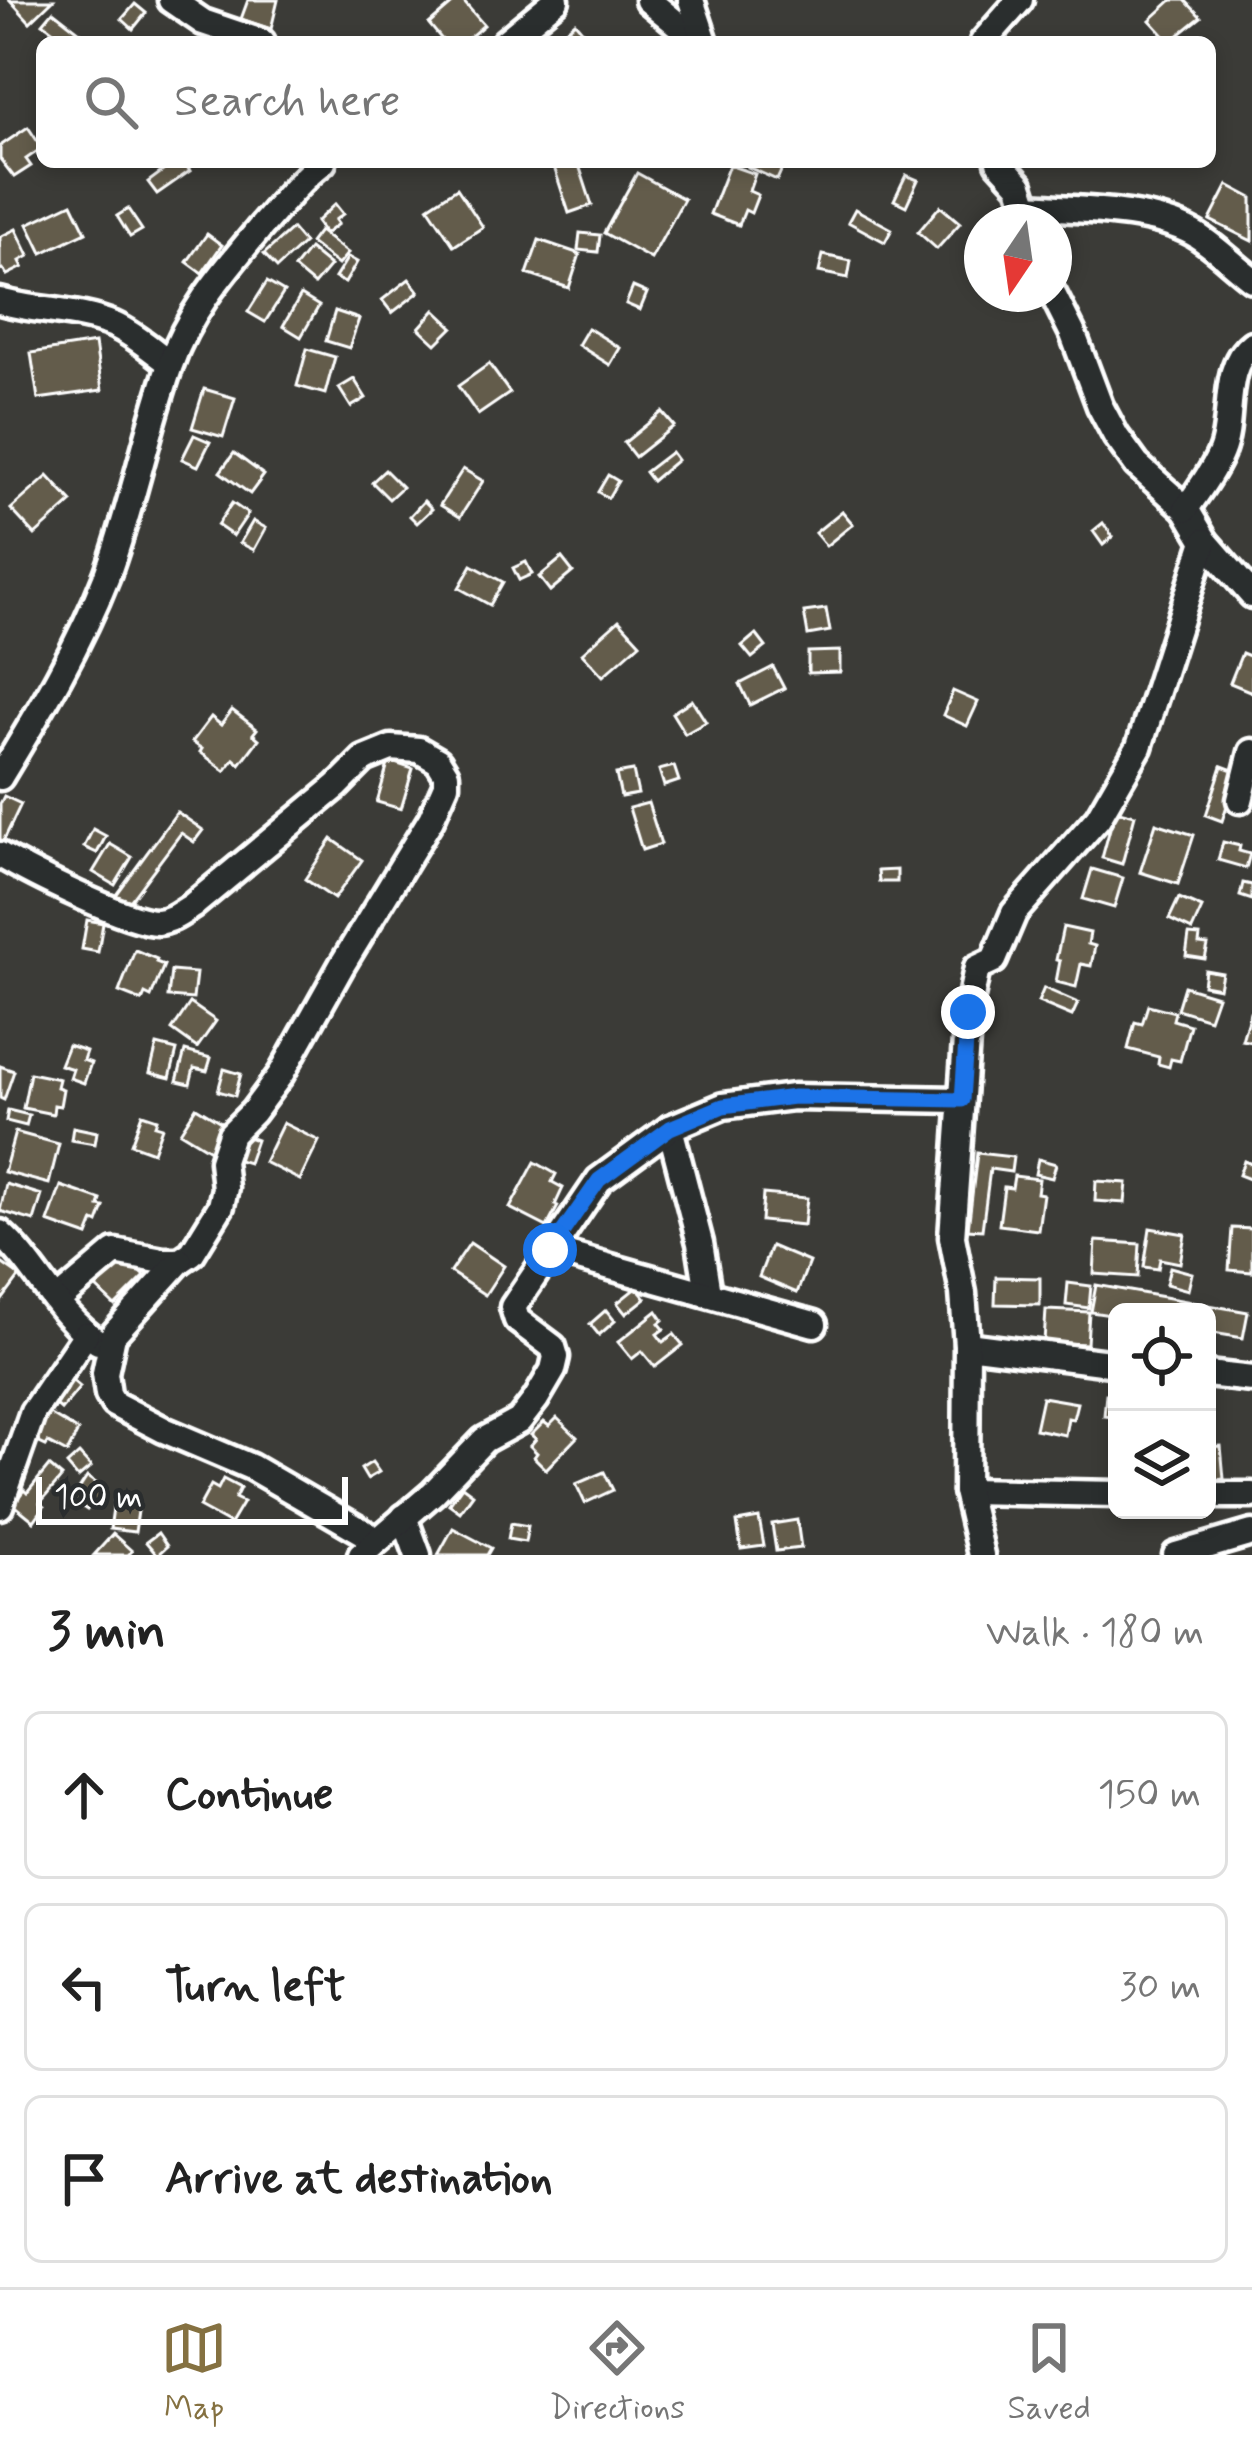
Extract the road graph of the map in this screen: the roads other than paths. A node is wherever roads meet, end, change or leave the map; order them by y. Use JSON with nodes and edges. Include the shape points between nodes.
{"nodes":[{"id":1,"x":171,"y":0,"type":"edge"},
{"id":2,"x":556,"y":0,"type":"edge"},
{"id":3,"x":648,"y":0,"type":"edge"},
{"id":4,"x":692,"y":0,"type":"edge"},
{"id":5,"x":1019,"y":0,"type":"edge"},
{"id":6,"x":244,"y":36,"type":"edge"},
{"id":7,"x":512,"y":36,"type":"edge"},
{"id":8,"x":694,"y":36,"type":"edge"},
{"id":9,"x":701,"y":36,"type":"edge"},
{"id":10,"x":988,"y":36,"type":"edge"},
{"id":11,"x":316,"y":168,"type":"edge"},
{"id":12,"x":1005,"y":168,"type":"edge"},
{"id":13,"x":1027,"y":204,"type":"edge"},
{"id":14,"x":1072,"y":213,"type":"edge"},
{"id":15,"x":1252,"y":279,"type":"edge"},
{"id":16,"x":0,"y":302,"type":"edge"},
{"id":17,"x":1062,"y":312,"type":"edge"},
{"id":18,"x":1252,"y":344,"type":"edge"},
{"id":19,"x":170,"y":363,"type":"junction"},
{"id":20,"x":1186,"y":509,"type":"junction"},
{"id":21,"x":1205,"y":541,"type":"junction"},
{"id":22,"x":1252,"y":596,"type":"edge"},
{"id":23,"x":1252,"y":752,"type":"edge"},
{"id":24,"x":0,"y":777,"type":"edge"},
{"id":25,"x":1240,"y":800,"type":"dead end"},
{"id":26,"x":0,"y":855,"type":"edge"},
{"id":27,"x":962,"y":1100,"type":"junction"},
{"id":28,"x":670,"y":1128,"type":"junction"},
{"id":29,"x":0,"y":1233,"type":"edge"},
{"id":30,"x":550,"y":1250,"type":"junction"},
{"id":31,"x":180,"y":1261,"type":"junction"},
{"id":32,"x":708,"y":1293,"type":"junction"},
{"id":33,"x":57,"y":1301,"type":"junction"},
{"id":34,"x":814,"y":1324,"type":"dead end"},
{"id":35,"x":86,"y":1334,"type":"junction"},
{"id":36,"x":967,"y":1346,"type":"junction"},
{"id":37,"x":109,"y":1349,"type":"junction"},
{"id":38,"x":1108,"y":1363,"type":"edge"},
{"id":39,"x":1216,"y":1375,"type":"edge"},
{"id":40,"x":1252,"y":1379,"type":"edge"},
{"id":41,"x":967,"y":1491,"type":"junction"},
{"id":42,"x":1108,"y":1494,"type":"edge"},
{"id":43,"x":1216,"y":1495,"type":"edge"},
{"id":44,"x":1252,"y":1495,"type":"edge"},
{"id":45,"x":0,"y":1506,"type":"edge"},
{"id":46,"x":404,"y":1517,"type":"junction"},
{"id":47,"x":1252,"y":1533,"type":"edge"},
{"id":48,"x":369,"y":1547,"type":"edge"},
{"id":49,"x":416,"y":1554,"type":"edge"},
{"id":50,"x":981,"y":1555,"type":"edge"},
{"id":51,"x":1176,"y":1555,"type":"edge"}],
"edges":[{"from":1,"to":6,"type":"street"},
{"from":2,"to":7,"type":"street"},
{"from":3,"to":8,"type":"street"},
{"from":4,"to":9,"type":"street"},
{"from":5,"to":10,"type":"street"},
{"from":11,"to":19,"type":"street","via":[[214,283]]},
{"from":12,"to":13,"type":"street"},
{"from":14,"to":15,"type":"street","via":[[1172,224]]},
{"from":16,"to":19,"type":"street","via":[[116,326]]},
{"from":17,"to":20,"type":"street","via":[[1116,436]]},
{"from":18,"to":20,"type":"street","via":[[1234,369],[1220,458]]},
{"from":19,"to":24,"type":"street","via":[[88,622]]},
{"from":20,"to":21,"type":"street"},
{"from":21,"to":22,"type":"street"},
{"from":21,"to":27,"type":"street","via":[[1138,747],[1098,818],[1014,913],[994,960],[977,968]]},
{"from":23,"to":25,"type":"street"},
{"from":26,"to":31,"type":"street","via":[[130,917],[158,922],[192,906],[364,759],[391,748],[419,750],[446,774],[431,819],[280,1074],[231,1134],[221,1206]]},
{"from":27,"to":28,"type":"street","via":[[794,1097],[723,1106]]},
{"from":27,"to":36,"type":"street","via":[[952,1237]]},
{"from":28,"to":30,"type":"street","via":[[599,1180]]},
{"from":28,"to":32,"type":"street"},
{"from":29,"to":33,"type":"street"},
{"from":30,"to":32,"type":"street"},
{"from":30,"to":46,"type":"street","via":[[513,1307],[553,1347],[553,1370],[519,1421],[484,1440]]},
{"from":31,"to":33,"type":"street","via":[[115,1252]]},
{"from":31,"to":37,"type":"street","via":[[128,1315]]},
{"from":32,"to":34,"type":"street"},
{"from":33,"to":35,"type":"street"},
{"from":35,"to":37,"type":"street"},
{"from":35,"to":45,"type":"street","via":[[33,1412]]},
{"from":36,"to":38,"type":"street"},
{"from":36,"to":41,"type":"street"},
{"from":37,"to":48,"type":"street","via":[[105,1373],[114,1404],[251,1467]]},
{"from":39,"to":40,"type":"street"},
{"from":41,"to":42,"type":"street"},
{"from":41,"to":50,"type":"street"},
{"from":43,"to":44,"type":"street"},
{"from":46,"to":48,"type":"street"},
{"from":46,"to":49,"type":"street"},
{"from":47,"to":51,"type":"street"}]}
